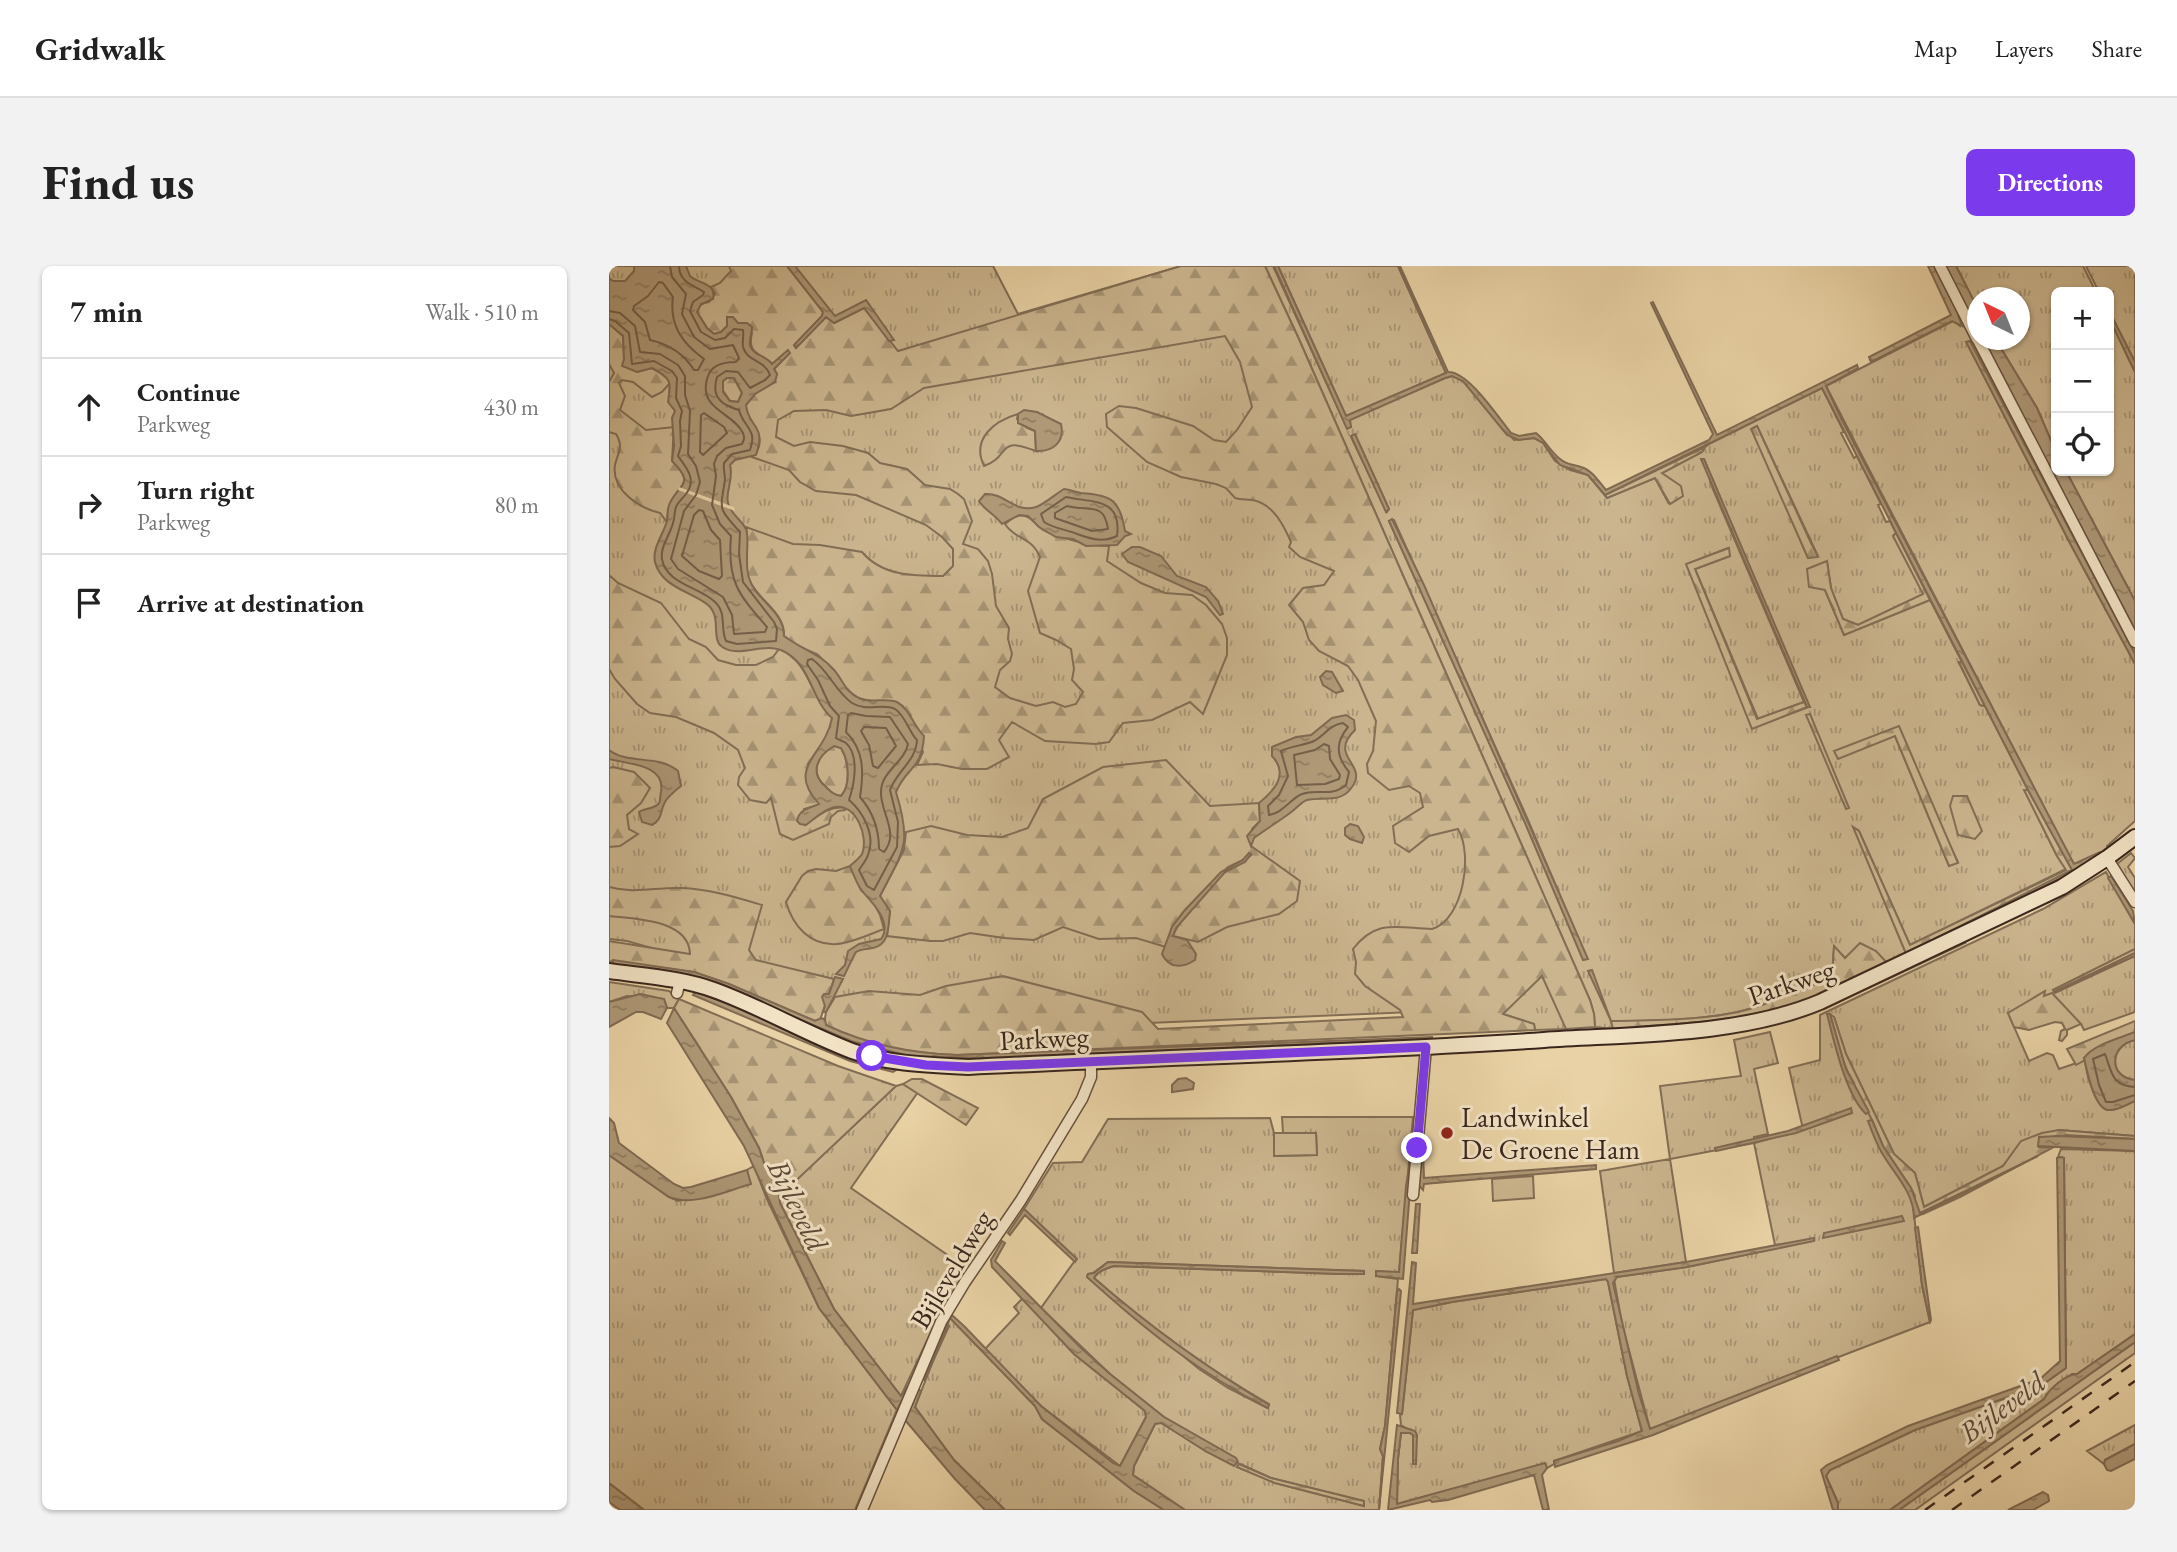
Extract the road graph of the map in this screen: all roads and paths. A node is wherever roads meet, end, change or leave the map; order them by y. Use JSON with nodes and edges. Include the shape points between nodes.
{"nodes":[{"id":1,"x":1940,"y":266,"type":"edge"},
{"id":2,"x":1967,"y":318,"type":"edge"},
{"id":3,"x":1984,"y":350,"type":"edge"},
{"id":4,"x":2135,"y":642,"type":"edge"},
{"id":5,"x":2135,"y":837,"type":"edge"},
{"id":6,"x":2108,"y":858,"type":"junction"},
{"id":7,"x":2135,"y":902,"type":"edge"},
{"id":8,"x":609,"y":971,"type":"edge"},
{"id":9,"x":1426,"y":1047,"type":"junction"},
{"id":10,"x":1091,"y":1060,"type":"junction"},
{"id":11,"x":1413,"y":1195,"type":"dead end"},
{"id":12,"x":862,"y":1510,"type":"edge"}],
"edges":[{"from":1,"to":2,"type":"street"},
{"from":3,"to":4,"type":"street"},
{"from":5,"to":6,"type":"street","name":"Parkweg"},
{"from":6,"to":7,"type":"street"},
{"from":6,"to":9,"type":"street","name":"Parkweg","via":[[2001,917],[1783,1016],[1682,1031]]},
{"from":8,"to":10,"type":"street","name":"Parkweg","via":[[715,990],[854,1051],[890,1060],[968,1067]]},
{"from":9,"to":10,"type":"street","name":"Parkweg"},
{"from":9,"to":11,"type":"street"},
{"from":10,"to":12,"type":"street","name":"Bijleveldweg","via":[[1091,1077],[1082,1099],[941,1322]]}]}
